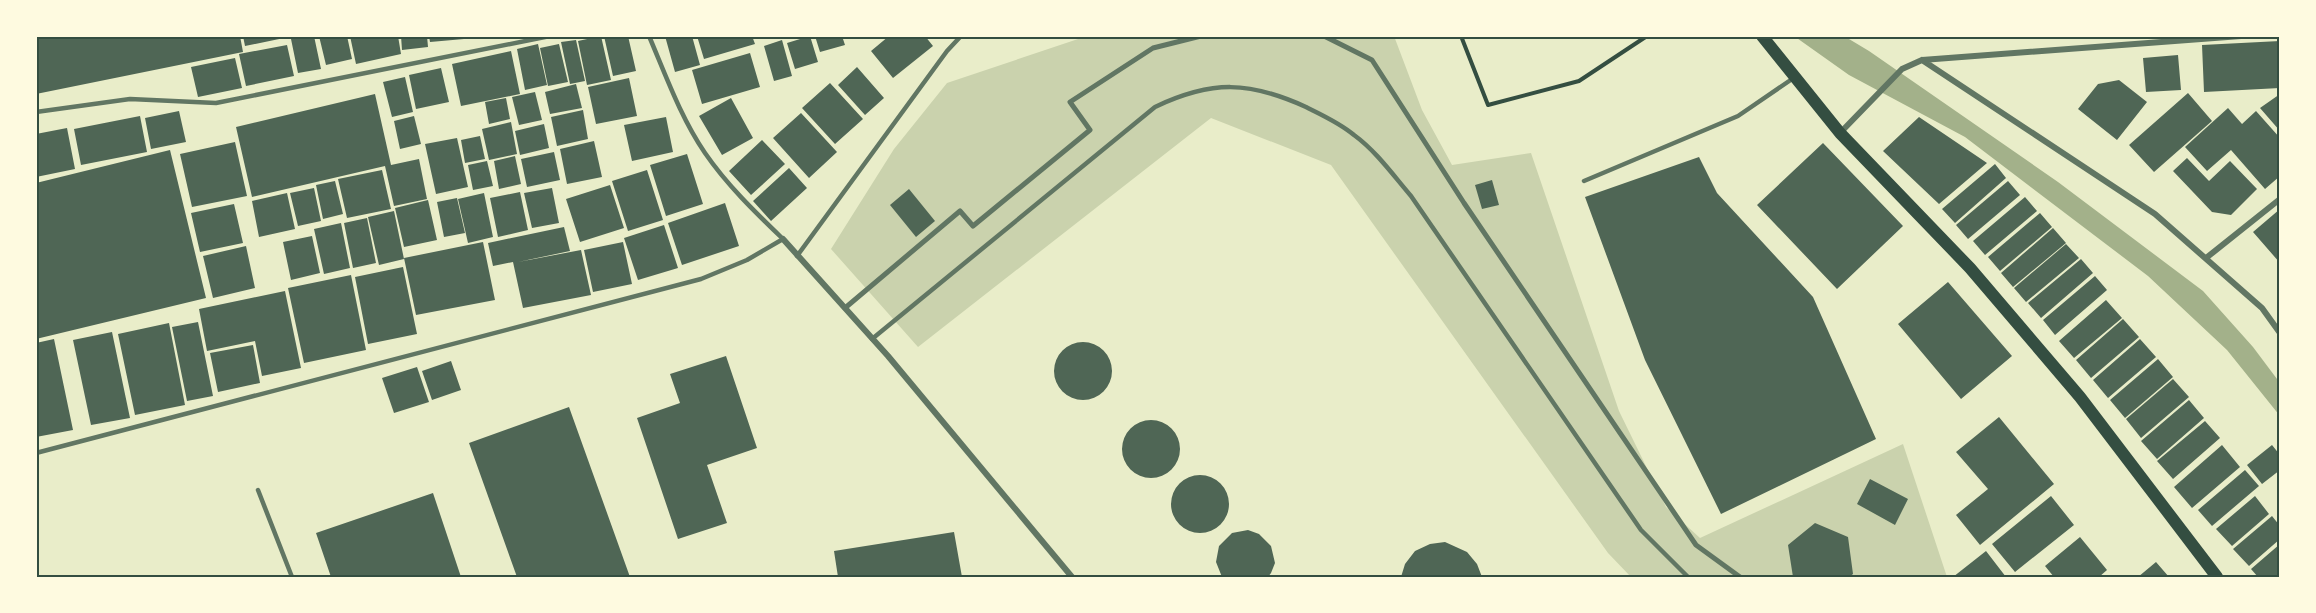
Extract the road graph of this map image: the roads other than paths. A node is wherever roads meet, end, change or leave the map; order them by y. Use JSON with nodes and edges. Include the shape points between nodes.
{"nodes":[{"id":1,"x":550,"y":36,"type":"edge"},
{"id":2,"x":649,"y":36,"type":"edge"},
{"id":3,"x":961,"y":36,"type":"edge"},
{"id":4,"x":1201,"y":36,"type":"edge"},
{"id":5,"x":1324,"y":36,"type":"edge"},
{"id":6,"x":1762,"y":36,"type":"edge"},
{"id":7,"x":2241,"y":36,"type":"edge"},
{"id":8,"x":1922,"y":60,"type":"junction"},
{"id":9,"x":1795,"y":77,"type":"junction"},
{"id":10,"x":36,"y":112,"type":"edge"},
{"id":11,"x":1840,"y":134,"type":"junction"},
{"id":12,"x":1584,"y":181,"type":"dead end"},
{"id":13,"x":2280,"y":200,"type":"edge"},
{"id":14,"x":783,"y":239,"type":"junction"},
{"id":15,"x":797,"y":256,"type":"junction"},
{"id":16,"x":2206,"y":258,"type":"junction"},
{"id":17,"x":845,"y":308,"type":"junction"},
{"id":18,"x":2280,"y":333,"type":"edge"},
{"id":19,"x":872,"y":339,"type":"junction"},
{"id":20,"x":36,"y":453,"type":"edge"},
{"id":21,"x":258,"y":490,"type":"dead end"},
{"id":22,"x":292,"y":577,"type":"edge"},
{"id":23,"x":1072,"y":577,"type":"edge"},
{"id":24,"x":1688,"y":577,"type":"edge"},
{"id":25,"x":1740,"y":577,"type":"edge"},
{"id":26,"x":2217,"y":577,"type":"edge"}],
"edges":[{"from":1,"to":10,"type":"lane","via":[[216,103],[130,99]]},
{"from":2,"to":14,"type":"lane","via":[[704,152]]},
{"from":3,"to":15,"type":"lane"},
{"from":4,"to":17,"type":"street","via":[[1152,48],[1070,102],[1090,130],[973,226],[960,211]]},
{"from":5,"to":25,"type":"street","via":[[1372,60],[1696,545]]},
{"from":6,"to":9,"type":"main road"},
{"from":7,"to":8,"type":"street"},
{"from":8,"to":11,"type":"street","via":[[1902,69]]},
{"from":8,"to":16,"type":"street","via":[[2155,214]]},
{"from":9,"to":11,"type":"main road"},
{"from":9,"to":12,"type":"lane","via":[[1738,116]]},
{"from":11,"to":26,"type":"main road","via":[[1970,268],[2080,397]]},
{"from":13,"to":16,"type":"street"},
{"from":14,"to":15,"type":"street"},
{"from":14,"to":20,"type":"lane","via":[[728,270],[701,279]]},
{"from":15,"to":17,"type":"street"},
{"from":16,"to":18,"type":"street","via":[[2262,308]]},
{"from":17,"to":19,"type":"street"},
{"from":19,"to":23,"type":"street"},
{"from":19,"to":24,"type":"lane","via":[[1155,107],[1184,93],[1232,86],[1262,89],[1322,115],[1354,135],[1385,164],[1641,530]]},
{"from":21,"to":22,"type":"lane"}]}
